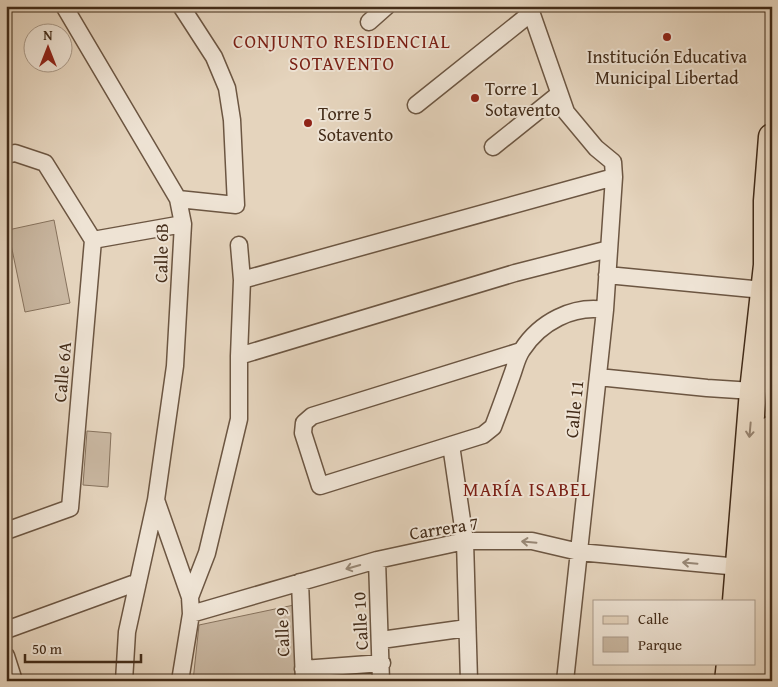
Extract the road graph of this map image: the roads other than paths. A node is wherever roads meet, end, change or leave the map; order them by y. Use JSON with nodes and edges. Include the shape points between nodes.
{"nodes":[{"id":1,"x":64,"y":6,"type":"edge"},
{"id":2,"x":182,"y":6,"type":"edge"},
{"id":3,"x":387,"y":6,"type":"edge"},
{"id":4,"x":530,"y":9,"type":"edge"},
{"id":5,"x":369,"y":22,"type":"dead end"},
{"id":6,"x":560,"y":94,"type":"junction"},
{"id":7,"x":416,"y":105,"type":"dead end"},
{"id":8,"x":772,"y":137,"type":"edge"},
{"id":9,"x":493,"y":147,"type":"dead end"},
{"id":10,"x":6,"y":154,"type":"edge"},
{"id":11,"x":614,"y":177,"type":"junction"},
{"id":12,"x":178,"y":199,"type":"junction"},
{"id":13,"x":184,"y":224,"type":"junction"},
{"id":14,"x":93,"y":240,"type":"junction"},
{"id":15,"x":239,"y":245,"type":"dead end"},
{"id":16,"x":609,"y":248,"type":"junction"},
{"id":17,"x":607,"y":275,"type":"junction"},
{"id":18,"x":242,"y":280,"type":"junction"},
{"id":19,"x":764,"y":290,"type":"junction"},
{"id":20,"x":605,"y":310,"type":"junction"},
{"id":21,"x":521,"y":351,"type":"junction"},
{"id":22,"x":239,"y":356,"type":"junction"},
{"id":23,"x":598,"y":377,"type":"junction"},
{"id":24,"x":753,"y":391,"type":"junction"},
{"id":25,"x":772,"y":429,"type":"edge"},
{"id":26,"x":451,"y":445,"type":"junction"},
{"id":27,"x":770,"y":476,"type":"edge"},
{"id":28,"x":156,"y":500,"type":"junction"},
{"id":29,"x":6,"y":531,"type":"edge"},
{"id":30,"x":465,"y":541,"type":"junction"},
{"id":31,"x":579,"y":552,"type":"junction"},
{"id":32,"x":377,"y":560,"type":"junction"},
{"id":33,"x":739,"y":567,"type":"junction"},
{"id":34,"x":138,"y":582,"type":"junction"},
{"id":35,"x":300,"y":582,"type":"junction"},
{"id":36,"x":190,"y":596,"type":"junction"},
{"id":37,"x":736,"y":600,"type":"edge"},
{"id":38,"x":191,"y":614,"type":"junction"},
{"id":39,"x":467,"y":628,"type":"junction"},
{"id":40,"x":6,"y":630,"type":"edge"},
{"id":41,"x":756,"y":632,"type":"edge"},
{"id":42,"x":381,"y":640,"type":"junction"},
{"id":43,"x":6,"y":656,"type":"edge"},
{"id":44,"x":382,"y":663,"type":"junction"},
{"id":45,"x":730,"y":664,"type":"edge"},
{"id":46,"x":754,"y":664,"type":"edge"},
{"id":47,"x":303,"y":675,"type":"edge"},
{"id":48,"x":14,"y":681,"type":"edge"},
{"id":49,"x":124,"y":681,"type":"edge"},
{"id":50,"x":180,"y":681,"type":"edge"},
{"id":51,"x":381,"y":681,"type":"edge"},
{"id":52,"x":469,"y":681,"type":"edge"},
{"id":53,"x":565,"y":681,"type":"edge"},
{"id":54,"x":728,"y":681,"type":"edge"},
{"id":55,"x":752,"y":681,"type":"edge"}],
"edges":[{"from":1,"to":12,"type":"street","name":"Calle 6B"},
{"from":2,"to":12,"type":"street","via":[[214,57],[226,88],[232,120],[236,205]]},
{"from":3,"to":5,"type":"street"},
{"from":4,"to":6,"type":"street","name":"Calle 11"},
{"from":4,"to":7,"type":"street"},
{"from":6,"to":9,"type":"street"},
{"from":6,"to":11,"type":"street","name":"Calle 11","via":[[566,112],[596,148],[613,162]]},
{"from":8,"to":19,"type":"main road"},
{"from":10,"to":14,"type":"street","via":[[14,153],[45,163]]},
{"from":11,"to":16,"type":"street","name":"Calle 11"},
{"from":11,"to":18,"type":"street"},
{"from":12,"to":13,"type":"street","name":"Calle 6B"},
{"from":13,"to":14,"type":"street"},
{"from":13,"to":28,"type":"street","name":"Calle 6B","via":[[175,366]]},
{"from":14,"to":29,"type":"street","name":"Calle 6A","via":[[70,508]]},
{"from":15,"to":18,"type":"street"},
{"from":16,"to":17,"type":"street","name":"Calle 11"},
{"from":16,"to":22,"type":"street","via":[[497,278]]},
{"from":17,"to":19,"type":"street"},
{"from":17,"to":20,"type":"street","name":"Calle 11"},
{"from":18,"to":22,"type":"street"},
{"from":19,"to":24,"type":"main road"},
{"from":20,"to":21,"type":"street","via":[[571,312],[555,319],[533,335]]},
{"from":20,"to":23,"type":"street","name":"Calle 11"},
{"from":21,"to":26,"type":"street","via":[[494,427]]},
{"from":21,"to":26,"type":"street","via":[[312,416],[304,423],[303,432],[320,486]]},
{"from":22,"to":36,"type":"street","via":[[239,420],[207,554]]},
{"from":23,"to":24,"type":"street"},
{"from":23,"to":31,"type":"street","name":"Calle 11"},
{"from":24,"to":33,"type":"main road","one_way":true},
{"from":25,"to":27,"type":"main road"},
{"from":26,"to":30,"type":"street"},
{"from":27,"to":41,"type":"main road"},
{"from":28,"to":34,"type":"street"},
{"from":28,"to":36,"type":"street"},
{"from":31,"to":30,"type":"street","name":"Carrera 7","one_way":true,"via":[[532,541]]},
{"from":30,"to":32,"type":"street","name":"Carrera 7"},
{"from":30,"to":39,"type":"street"},
{"from":33,"to":31,"type":"street","name":"Carrera 7","one_way":true},
{"from":31,"to":53,"type":"street","name":"Calle 11"},
{"from":32,"to":35,"type":"street","name":"Carrera 7","one_way":true},
{"from":32,"to":42,"type":"street","name":"Calle 10"},
{"from":33,"to":37,"type":"main road"},
{"from":34,"to":40,"type":"street"},
{"from":34,"to":49,"type":"street","via":[[127,632]]},
{"from":35,"to":38,"type":"street","name":"Carrera 7"},
{"from":35,"to":47,"type":"street","name":"Calle 9"},
{"from":36,"to":38,"type":"street"},
{"from":38,"to":50,"type":"street"},
{"from":39,"to":42,"type":"street"},
{"from":39,"to":52,"type":"street"},
{"from":42,"to":44,"type":"street","name":"Calle 10"},
{"from":43,"to":48,"type":"street"},
{"from":44,"to":47,"type":"street"},
{"from":44,"to":51,"type":"street","name":"Calle 10"},
{"from":45,"to":54,"type":"main road"},
{"from":46,"to":55,"type":"main road"}]}
